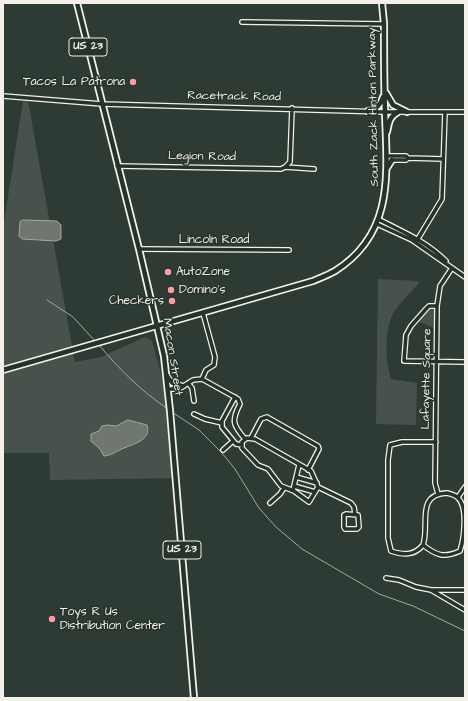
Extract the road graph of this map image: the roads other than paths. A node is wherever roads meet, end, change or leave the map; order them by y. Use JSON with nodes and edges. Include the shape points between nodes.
{"nodes":[{"id":1,"x":77,"y":3,"type":"edge"},
{"id":2,"x":382,"y":3,"type":"edge"},
{"id":3,"x":242,"y":22,"type":"dead end"},
{"id":4,"x":384,"y":24,"type":"junction"},
{"id":5,"x":384,"y":89,"type":"junction"},
{"id":6,"x":3,"y":96,"type":"edge"},
{"id":7,"x":102,"y":104,"type":"junction"},
{"id":8,"x":292,"y":108,"type":"junction"},
{"id":9,"x":368,"y":111,"type":"junction"},
{"id":10,"x":385,"y":112,"type":"junction"},
{"id":11,"x":398,"y":112,"type":"junction"},
{"id":12,"x":407,"y":112,"type":"junction"},
{"id":13,"x":445,"y":112,"type":"junction"},
{"id":14,"x":465,"y":112,"type":"edge"},
{"id":15,"x":386,"y":139,"type":"junction"},
{"id":16,"x":386,"y":158,"type":"junction"},
{"id":17,"x":408,"y":158,"type":"junction"},
{"id":18,"x":443,"y":159,"type":"junction"},
{"id":19,"x":392,"y":160,"type":"junction"},
{"id":20,"x":117,"y":166,"type":"junction"},
{"id":21,"x":285,"y":167,"type":"junction"},
{"id":22,"x":314,"y":169,"type":"dead end"},
{"id":23,"x":386,"y":171,"type":"junction"},
{"id":24,"x":377,"y":222,"type":"junction"},
{"id":25,"x":417,"y":241,"type":"junction"},
{"id":26,"x":139,"y":250,"type":"junction"},
{"id":27,"x":289,"y":250,"type":"dead end"},
{"id":28,"x":452,"y":268,"type":"junction"},
{"id":29,"x":465,"y":277,"type":"edge"},
{"id":30,"x":437,"y":306,"type":"junction"},
{"id":31,"x":203,"y":314,"type":"junction"},
{"id":32,"x":158,"y":326,"type":"junction"},
{"id":33,"x":437,"y":362,"type":"junction"},
{"id":34,"x":465,"y":362,"type":"edge"},
{"id":35,"x":3,"y":370,"type":"edge"},
{"id":36,"x":166,"y":374,"type":"junction"},
{"id":37,"x":202,"y":379,"type":"junction"},
{"id":38,"x":187,"y":384,"type":"junction"},
{"id":39,"x":168,"y":389,"type":"junction"},
{"id":40,"x":235,"y":397,"type":"junction"},
{"id":41,"x":194,"y":401,"type":"dead end"},
{"id":42,"x":194,"y":414,"type":"dead end"},
{"id":43,"x":222,"y":423,"type":"junction"},
{"id":44,"x":251,"y":438,"type":"junction"},
{"id":45,"x":245,"y":439,"type":"junction"},
{"id":46,"x":233,"y":441,"type":"junction"},
{"id":47,"x":436,"y":442,"type":"junction"},
{"id":48,"x":242,"y":445,"type":"junction"},
{"id":49,"x":223,"y":450,"type":"dead end"},
{"id":50,"x":299,"y":465,"type":"junction"},
{"id":51,"x":308,"y":470,"type":"junction"},
{"id":52,"x":296,"y":477,"type":"junction"},
{"id":53,"x":317,"y":485,"type":"junction"},
{"id":54,"x":465,"y":487,"type":"edge"},
{"id":55,"x":284,"y":488,"type":"junction"},
{"id":56,"x":293,"y":488,"type":"junction"},
{"id":57,"x":315,"y":492,"type":"junction"},
{"id":58,"x":438,"y":494,"type":"junction"},
{"id":59,"x":458,"y":497,"type":"junction"},
{"id":60,"x":270,"y":503,"type":"dead end"},
{"id":61,"x":355,"y":514,"type":"junction"},
{"id":62,"x":423,"y":545,"type":"junction"},
{"id":63,"x":386,"y":578,"type":"dead end"},
{"id":64,"x":431,"y":590,"type":"junction"},
{"id":65,"x":465,"y":590,"type":"edge"},
{"id":66,"x":464,"y":608,"type":"edge"},
{"id":67,"x":194,"y":698,"type":"edge"}],
"edges":[{"from":1,"to":7,"type":"main road","name":"Macon Street","number":"US 23"},
{"from":2,"to":4,"type":"main road","name":"South Zack Hinton Parkway"},
{"from":3,"to":4,"type":"street"},
{"from":4,"to":5,"type":"main road","name":"South Zack Hinton Parkway"},
{"from":5,"to":9,"type":"main road","via":[[380,104]]},
{"from":5,"to":10,"type":"main road","name":"South Zack Hinton Parkway"},
{"from":5,"to":12,"type":"main road","via":[[393,105]]},
{"from":6,"to":7,"type":"street","name":"Racetrack Road"},
{"from":7,"to":8,"type":"street","name":"Racetrack Road"},
{"from":7,"to":20,"type":"main road","name":"Macon Street","number":"US 23"},
{"from":8,"to":9,"type":"street","name":"Racetrack Road"},
{"from":8,"to":21,"type":"street","via":[[290,162]]},
{"from":9,"to":10,"type":"street","name":"Racetrack Road"},
{"from":10,"to":11,"type":"street","name":"Racetrack Road"},
{"from":10,"to":15,"type":"main road","name":"South Zack Hinton Parkway"},
{"from":11,"to":12,"type":"street","name":"Racetrack Road"},
{"from":11,"to":15,"type":"main road","via":[[390,119]]},
{"from":12,"to":13,"type":"street","name":"Racetrack Road"},
{"from":13,"to":14,"type":"street","name":"Racetrack Road"},
{"from":13,"to":18,"type":"street"},
{"from":15,"to":16,"type":"main road","name":"South Zack Hinton Parkway"},
{"from":16,"to":17,"type":"street"},
{"from":16,"to":19,"type":"street"},
{"from":16,"to":23,"type":"main road","name":"South Zack Hinton Parkway"},
{"from":17,"to":18,"type":"street"},
{"from":17,"to":19,"type":"street"},
{"from":18,"to":25,"type":"street","via":[[442,200]]},
{"from":19,"to":23,"type":"main road"},
{"from":20,"to":21,"type":"street","name":"Legion Road","via":[[281,169]]},
{"from":20,"to":26,"type":"main road","name":"Macon Street","number":"US 23"},
{"from":21,"to":22,"type":"street","name":"Legion Road"},
{"from":23,"to":24,"type":"main road","name":"South Zack Hinton Parkway","via":[[383,204]]},
{"from":24,"to":25,"type":"street"},
{"from":24,"to":31,"type":"main road","name":"South Zack Hinton Parkway","via":[[362,248],[334,272],[313,281]]},
{"from":25,"to":28,"type":"street","via":[[439,254]]},
{"from":26,"to":27,"type":"street","name":"Lincoln Road"},
{"from":26,"to":32,"type":"main road","name":"Macon Street","number":"US 23"},
{"from":28,"to":29,"type":"street"},
{"from":28,"to":30,"type":"street","name":"Lafayette Square","via":[[440,286]]},
{"from":30,"to":33,"type":"street","name":"Lafayette Square"},
{"from":30,"to":33,"type":"street","via":[[429,306],[410,326],[406,335],[404,361]]},
{"from":31,"to":32,"type":"main road","name":"South Zack Hinton Parkway"},
{"from":31,"to":37,"type":"street","via":[[215,357],[214,365],[206,370]]},
{"from":32,"to":35,"type":"main road","name":"South Zack Hinton Parkway"},
{"from":32,"to":36,"type":"main road","name":"Macon Street","number":"US 23"},
{"from":33,"to":34,"type":"street"},
{"from":33,"to":47,"type":"street","name":"Lafayette Square"},
{"from":36,"to":38,"type":"street","via":[[172,383]]},
{"from":36,"to":39,"type":"main road","name":"Macon Street","number":"US 23"},
{"from":37,"to":38,"type":"street"},
{"from":37,"to":40,"type":"street"},
{"from":38,"to":39,"type":"street","via":[[179,389]]},
{"from":38,"to":41,"type":"street","via":[[192,388]]},
{"from":39,"to":67,"type":"main road","name":"Macon Street","number":"US 23"},
{"from":40,"to":43,"type":"street"},
{"from":40,"to":45,"type":"street","via":[[240,404],[234,423]]},
{"from":42,"to":43,"type":"street","via":[[205,420]]},
{"from":43,"to":46,"type":"street","via":[[222,427]]},
{"from":44,"to":45,"type":"street"},
{"from":44,"to":50,"type":"street"},
{"from":44,"to":51,"type":"street","via":[[260,419],[267,417],[318,446]]},
{"from":45,"to":48,"type":"street"},
{"from":46,"to":48,"type":"street"},
{"from":46,"to":49,"type":"street"},
{"from":47,"to":58,"type":"street","name":"Lafayette Square","via":[[435,483]]},
{"from":47,"to":62,"type":"street","via":[[402,442],[390,445],[388,460],[388,538],[391,551],[412,554]]},
{"from":48,"to":55,"type":"street","via":[[256,464],[268,469]]},
{"from":50,"to":51,"type":"street"},
{"from":50,"to":52,"type":"street"},
{"from":51,"to":53,"type":"street","via":[[311,471]]},
{"from":52,"to":53,"type":"street"},
{"from":52,"to":56,"type":"street"},
{"from":53,"to":57,"type":"street"},
{"from":53,"to":61,"type":"street","via":[[351,503]]},
{"from":54,"to":59,"type":"street"},
{"from":55,"to":56,"type":"street"},
{"from":55,"to":60,"type":"street"},
{"from":56,"to":57,"type":"street"},
{"from":56,"to":57,"type":"street","via":[[309,502]]},
{"from":58,"to":59,"type":"street","via":[[447,493]]},
{"from":58,"to":62,"type":"street","via":[[429,500],[427,505]]},
{"from":59,"to":62,"type":"street","via":[[463,509],[464,536],[460,551],[442,555],[430,551]]},
{"from":61,"to":61,"type":"street","via":[[359,517],[359,528],[345,529],[344,515]]},
{"from":63,"to":64,"type":"street"},
{"from":64,"to":65,"type":"street"},
{"from":64,"to":66,"type":"street"}]}
